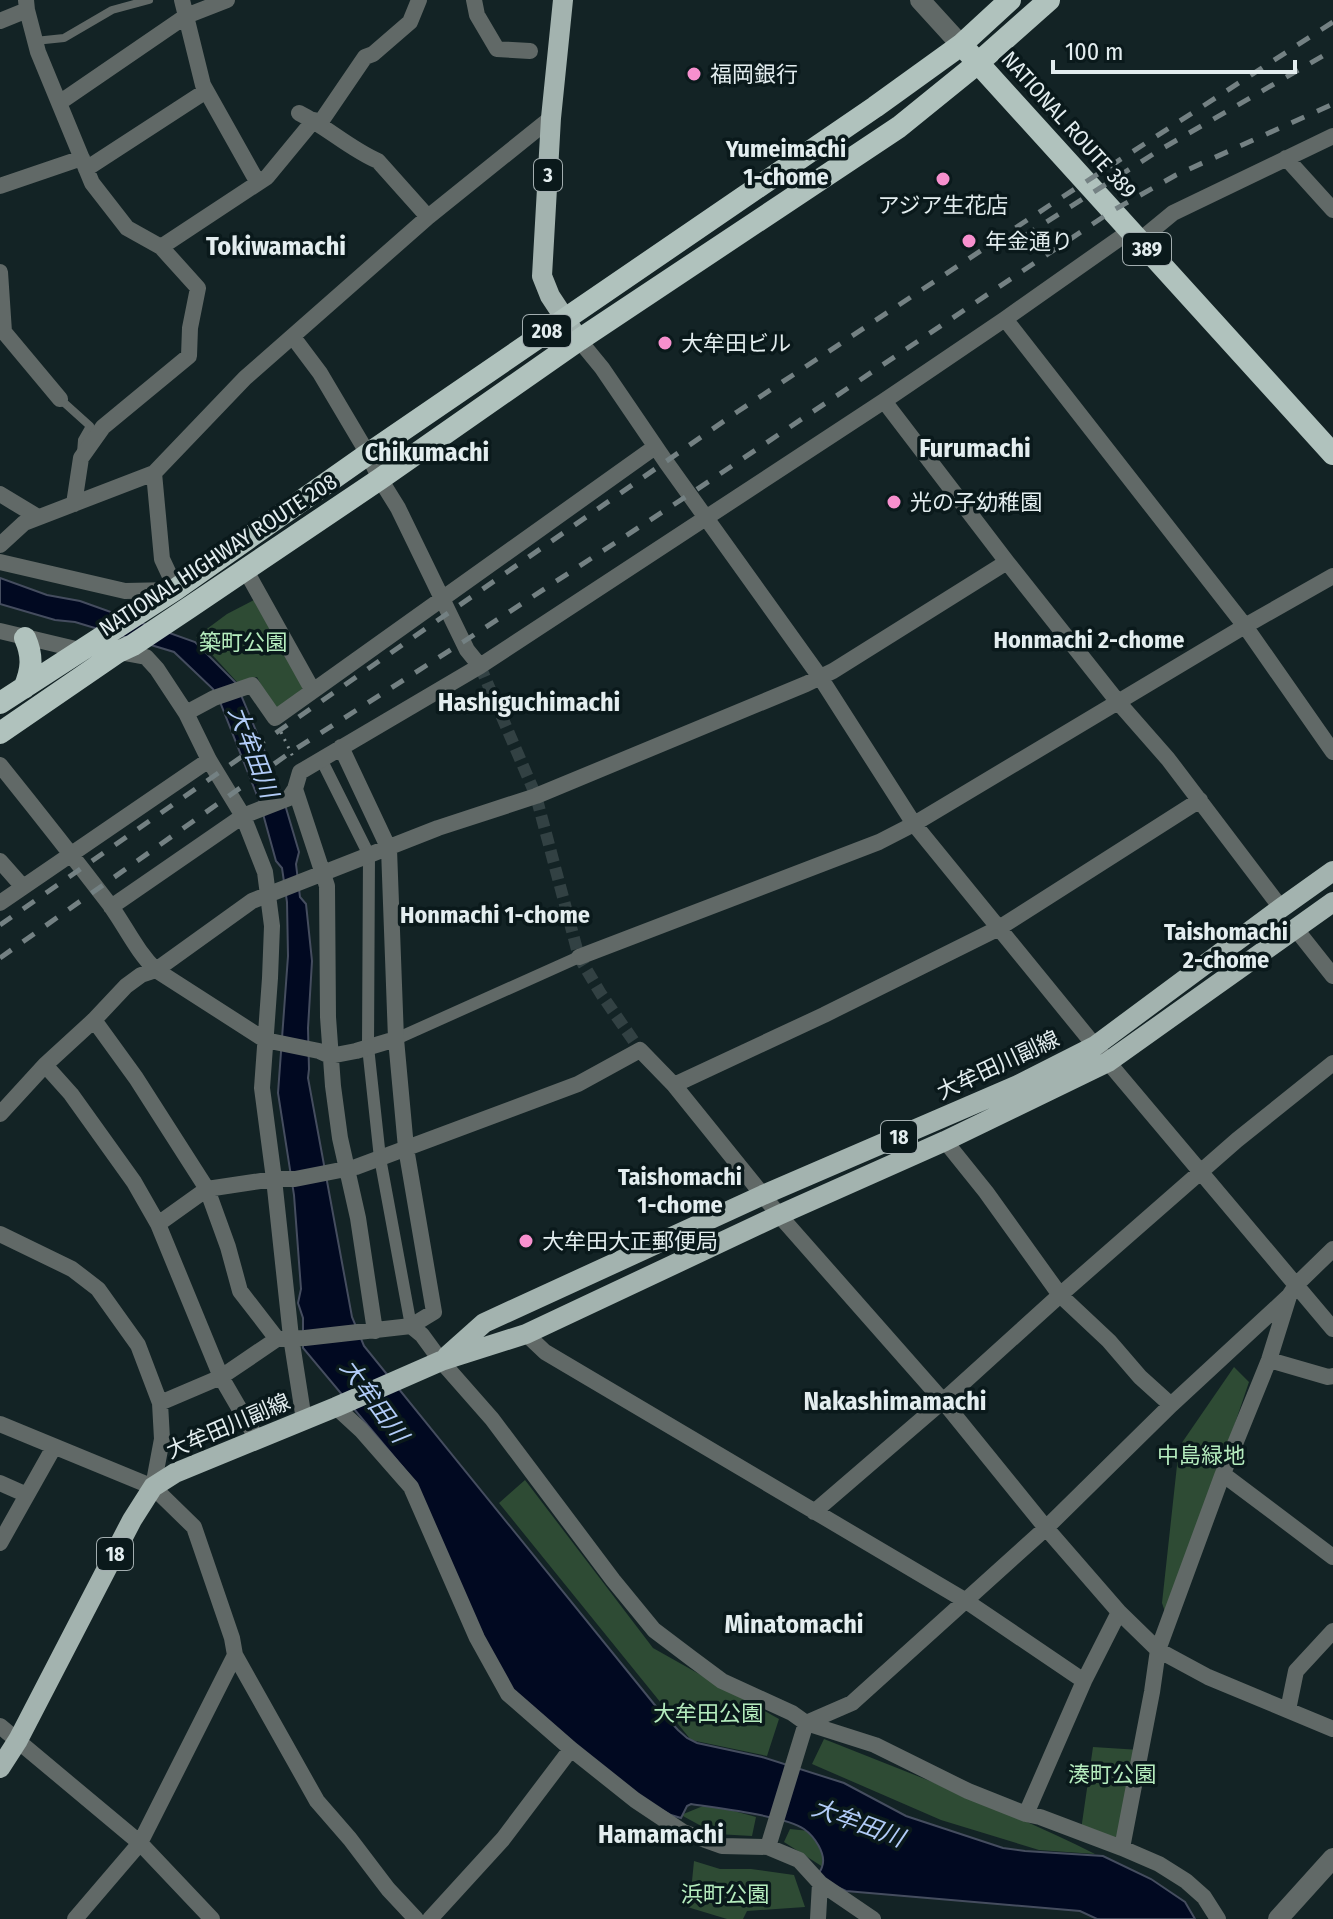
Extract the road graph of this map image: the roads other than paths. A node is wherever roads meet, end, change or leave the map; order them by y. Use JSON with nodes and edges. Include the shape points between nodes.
{"nodes":[{"id":1,"x":149,"y":0,"type":"edge"},
{"id":2,"x":227,"y":0,"type":"edge"},
{"id":3,"x":419,"y":0,"type":"edge"},
{"id":4,"x":474,"y":0,"type":"edge"},
{"id":5,"x":563,"y":0,"type":"edge"},
{"id":6,"x":920,"y":0,"type":"edge"},
{"id":7,"x":1010,"y":0,"type":"edge"},
{"id":8,"x":1049,"y":0,"type":"edge"},
{"id":9,"x":26,"y":5,"type":"edge"},
{"id":10,"x":184,"y":8,"type":"edge"},
{"id":11,"x":0,"y":21,"type":"edge"},
{"id":12,"x":35,"y":41,"type":"junction"},
{"id":13,"x":961,"y":45,"type":"junction"},
{"id":14,"x":530,"y":51,"type":"dead end"},
{"id":15,"x":978,"y":63,"type":"junction"},
{"id":16,"x":206,"y":91,"type":"junction"},
{"id":17,"x":59,"y":103,"type":"junction"},
{"id":18,"x":551,"y":118,"type":"junction"},
{"id":19,"x":311,"y":119,"type":"junction"},
{"id":20,"x":1333,"y":136,"type":"edge"},
{"id":21,"x":1286,"y":158,"type":"junction"},
{"id":22,"x":84,"y":164,"type":"junction"},
{"id":23,"x":258,"y":183,"type":"junction"},
{"id":24,"x":0,"y":186,"type":"edge"},
{"id":25,"x":1333,"y":210,"type":"edge"},
{"id":26,"x":428,"y":217,"type":"junction"},
{"id":27,"x":1134,"y":236,"type":"junction"},
{"id":28,"x":161,"y":247,"type":"junction"},
{"id":29,"x":0,"y":272,"type":"edge"},
{"id":30,"x":564,"y":319,"type":"junction"},
{"id":31,"x":1005,"y":319,"type":"junction"},
{"id":32,"x":293,"y":337,"type":"junction"},
{"id":33,"x":579,"y":340,"type":"junction"},
{"id":34,"x":60,"y":399,"type":"joint"},
{"id":35,"x":884,"y":401,"type":"junction"},
{"id":36,"x":655,"y":447,"type":"junction"},
{"id":37,"x":368,"y":454,"type":"junction"},
{"id":38,"x":1333,"y":454,"type":"edge"},
{"id":39,"x":81,"y":458,"type":"junction"},
{"id":40,"x":154,"y":473,"type":"junction"},
{"id":41,"x":380,"y":479,"type":"junction"},
{"id":42,"x":0,"y":494,"type":"edge"},
{"id":43,"x":74,"y":504,"type":"junction"},
{"id":44,"x":38,"y":517,"type":"junction"},
{"id":45,"x":706,"y":518,"type":"junction"},
{"id":46,"x":0,"y":545,"type":"edge"},
{"id":47,"x":0,"y":562,"type":"edge"},
{"id":48,"x":1007,"y":562,"type":"junction"},
{"id":49,"x":245,"y":569,"type":"junction"},
{"id":50,"x":1333,"y":576,"type":"edge"},
{"id":51,"x":183,"y":598,"type":"junction"},
{"id":52,"x":442,"y":598,"type":"junction"},
{"id":53,"x":1245,"y":626,"type":"junction"},
{"id":54,"x":0,"y":631,"type":"edge"},
{"id":55,"x":25,"y":638,"type":"junction"},
{"id":56,"x":118,"y":644,"type":"junction"},
{"id":57,"x":81,"y":651,"type":"junction"},
{"id":58,"x":480,"y":666,"type":"junction"},
{"id":59,"x":820,"y":677,"type":"junction"},
{"id":60,"x":24,"y":688,"type":"junction"},
{"id":61,"x":313,"y":691,"type":"junction"},
{"id":62,"x":1118,"y":702,"type":"junction"},
{"id":63,"x":0,"y":703,"type":"edge"},
{"id":64,"x":186,"y":713,"type":"junction"},
{"id":65,"x":0,"y":733,"type":"edge"},
{"id":66,"x":341,"y":747,"type":"junction"},
{"id":67,"x":1333,"y":752,"type":"edge"},
{"id":68,"x":321,"y":759,"type":"junction"},
{"id":69,"x":209,"y":760,"type":"junction"},
{"id":70,"x":0,"y":765,"type":"edge"},
{"id":71,"x":294,"y":786,"type":"junction"},
{"id":72,"x":1200,"y":800,"type":"junction"},
{"id":73,"x":246,"y":816,"type":"junction"},
{"id":74,"x":914,"y":824,"type":"junction"},
{"id":75,"x":389,"y":849,"type":"junction"},
{"id":76,"x":71,"y":854,"type":"junction"},
{"id":77,"x":369,"y":855,"type":"junction"},
{"id":78,"x":0,"y":861,"type":"edge"},
{"id":79,"x":1333,"y":871,"type":"edge"},
{"id":80,"x":320,"y":874,"type":"junction"},
{"id":81,"x":23,"y":887,"type":"junction"},
{"id":82,"x":276,"y":892,"type":"junction"},
{"id":83,"x":1333,"y":902,"type":"edge"},
{"id":84,"x":0,"y":903,"type":"edge"},
{"id":85,"x":111,"y":907,"type":"junction"},
{"id":86,"x":1281,"y":908,"type":"junction"},
{"id":87,"x":999,"y":928,"type":"junction"},
{"id":88,"x":1295,"y":928,"type":"junction"},
{"id":89,"x":579,"y":957,"type":"joint"},
{"id":90,"x":156,"y":970,"type":"junction"},
{"id":91,"x":1333,"y":976,"type":"edge"},
{"id":92,"x":94,"y":1020,"type":"junction"},
{"id":93,"x":396,"y":1039,"type":"junction"},
{"id":94,"x":272,"y":1042,"type":"junction"},
{"id":95,"x":368,"y":1047,"type":"junction"},
{"id":96,"x":325,"y":1054,"type":"junction"},
{"id":97,"x":1102,"y":1054,"type":"junction"},
{"id":98,"x":1333,"y":1063,"type":"edge"},
{"id":99,"x":45,"y":1065,"type":"junction"},
{"id":100,"x":674,"y":1085,"type":"junction"},
{"id":101,"x":0,"y":1114,"type":"edge"},
{"id":102,"x":945,"y":1141,"type":"junction"},
{"id":103,"x":406,"y":1148,"type":"junction"},
{"id":104,"x":380,"y":1158,"type":"junction"},
{"id":105,"x":341,"y":1170,"type":"junction"},
{"id":106,"x":1201,"y":1173,"type":"junction"},
{"id":107,"x":274,"y":1179,"type":"junction"},
{"id":108,"x":207,"y":1189,"type":"junction"},
{"id":109,"x":763,"y":1195,"type":"junction"},
{"id":110,"x":779,"y":1215,"type":"junction"},
{"id":111,"x":158,"y":1224,"type":"junction"},
{"id":112,"x":0,"y":1234,"type":"edge"},
{"id":113,"x":1333,"y":1249,"type":"edge"},
{"id":114,"x":1293,"y":1290,"type":"junction"},
{"id":115,"x":1060,"y":1295,"type":"junction"},
{"id":116,"x":411,"y":1326,"type":"junction"},
{"id":117,"x":1333,"y":1329,"type":"edge"},
{"id":118,"x":375,"y":1331,"type":"junction"},
{"id":119,"x":526,"y":1334,"type":"junction"},
{"id":120,"x":291,"y":1338,"type":"junction"},
{"id":121,"x":1269,"y":1360,"type":"junction"},
{"id":122,"x":441,"y":1361,"type":"junction"},
{"id":123,"x":1333,"y":1376,"type":"edge"},
{"id":124,"x":221,"y":1377,"type":"junction"},
{"id":125,"x":943,"y":1401,"type":"junction"},
{"id":126,"x":160,"y":1403,"type":"junction"},
{"id":127,"x":1171,"y":1405,"type":"junction"},
{"id":128,"x":336,"y":1407,"type":"junction"},
{"id":129,"x":304,"y":1420,"type":"junction"},
{"id":130,"x":0,"y":1424,"type":"edge"},
{"id":131,"x":257,"y":1439,"type":"junction"},
{"id":132,"x":54,"y":1447,"type":"junction"},
{"id":133,"x":1222,"y":1476,"type":"junction"},
{"id":134,"x":0,"y":1483,"type":"edge"},
{"id":135,"x":153,"y":1487,"type":"junction"},
{"id":136,"x":27,"y":1495,"type":"junction"},
{"id":137,"x":814,"y":1512,"type":"junction"},
{"id":138,"x":1046,"y":1528,"type":"junction"},
{"id":139,"x":2,"y":1535,"type":"edge"},
{"id":140,"x":1333,"y":1557,"type":"edge"},
{"id":141,"x":966,"y":1601,"type":"junction"},
{"id":142,"x":1119,"y":1612,"type":"junction"},
{"id":143,"x":1333,"y":1631,"type":"edge"},
{"id":144,"x":1158,"y":1650,"type":"junction"},
{"id":145,"x":235,"y":1655,"type":"junction"},
{"id":146,"x":1084,"y":1681,"type":"junction"},
{"id":147,"x":1288,"y":1710,"type":"junction"},
{"id":148,"x":806,"y":1723,"type":"junction"},
{"id":149,"x":0,"y":1726,"type":"edge"},
{"id":150,"x":1333,"y":1729,"type":"edge"},
{"id":151,"x":18,"y":1740,"type":"junction"},
{"id":152,"x":571,"y":1749,"type":"junction"},
{"id":153,"x":0,"y":1768,"type":"edge"},
{"id":154,"x":1026,"y":1814,"type":"junction"},
{"id":155,"x":140,"y":1843,"type":"junction"},
{"id":156,"x":768,"y":1847,"type":"junction"},
{"id":157,"x":1122,"y":1848,"type":"junction"},
{"id":158,"x":1333,"y":1858,"type":"edge"},
{"id":159,"x":1333,"y":1878,"type":"edge"},
{"id":160,"x":820,"y":1883,"type":"junction"},
{"id":161,"x":75,"y":1919,"type":"edge"},
{"id":162,"x":212,"y":1919,"type":"edge"},
{"id":163,"x":416,"y":1919,"type":"edge"},
{"id":164,"x":430,"y":1919,"type":"edge"},
{"id":165,"x":818,"y":1919,"type":"edge"},
{"id":166,"x":873,"y":1919,"type":"edge"},
{"id":167,"x":1218,"y":1919,"type":"edge"},
{"id":168,"x":1278,"y":1919,"type":"edge"},
{"id":169,"x":1296,"y":1919,"type":"edge"}],
"edges":[{"from":1,"to":12,"type":"lane","via":[[112,10],[64,38]]},
{"from":2,"to":10,"type":"street"},
{"from":3,"to":19,"type":"street","via":[[410,22],[365,57]]},
{"from":4,"to":14,"type":"street","via":[[497,49]]},
{"from":5,"to":18,"type":"main road","number":"3"},
{"from":6,"to":13,"type":"street"},
{"from":7,"to":13,"type":"highway","name":"NATIONAL HIGHWAY ROUTE 208","number":"208"},
{"from":8,"to":15,"type":"highway","name":"NATIONAL HIGHWAY ROUTE 208","number":"208"},
{"from":9,"to":11,"type":"street"},
{"from":9,"to":12,"type":"street"},
{"from":10,"to":16,"type":"street"},
{"from":10,"to":17,"type":"street"},
{"from":12,"to":17,"type":"street"},
{"from":13,"to":15,"type":"highway","name":"NATIONAL ROUTE 389","number":"389"},
{"from":13,"to":30,"type":"highway","name":"NATIONAL HIGHWAY ROUTE 208","number":"208"},
{"from":15,"to":27,"type":"highway","name":"NATIONAL ROUTE 389","number":"389"},
{"from":15,"to":33,"type":"highway","name":"NATIONAL HIGHWAY ROUTE 208","number":"208","via":[[899,127]]},
{"from":16,"to":22,"type":"street"},
{"from":16,"to":23,"type":"street"},
{"from":17,"to":22,"type":"street"},
{"from":18,"to":26,"type":"street"},
{"from":18,"to":30,"type":"main road","number":"3","via":[[542,276]]},
{"from":19,"to":23,"type":"street"},
{"from":19,"to":26,"type":"street","via":[[378,161]]},
{"from":20,"to":21,"type":"street"},
{"from":21,"to":25,"type":"street"},
{"from":21,"to":27,"type":"street"},
{"from":22,"to":24,"type":"street"},
{"from":22,"to":28,"type":"street","via":[[127,228]]},
{"from":23,"to":28,"type":"street"},
{"from":26,"to":32,"type":"street"},
{"from":27,"to":31,"type":"street"},
{"from":27,"to":38,"type":"highway","name":"NATIONAL ROUTE 389","number":"389"},
{"from":28,"to":39,"type":"street","via":[[198,288],[189,356],[103,427]]},
{"from":29,"to":34,"type":"street","via":[[4,332]]},
{"from":30,"to":33,"type":"main road","number":"3"},
{"from":30,"to":37,"type":"highway","name":"NATIONAL HIGHWAY ROUTE 208","number":"208"},
{"from":31,"to":35,"type":"street"},
{"from":31,"to":53,"type":"street"},
{"from":32,"to":37,"type":"street"},
{"from":32,"to":40,"type":"street","via":[[245,378]]},
{"from":33,"to":36,"type":"street"},
{"from":33,"to":41,"type":"highway","name":"NATIONAL HIGHWAY ROUTE 208","number":"208"},
{"from":34,"to":39,"type":"lane","via":[[90,426]]},
{"from":35,"to":45,"type":"street"},
{"from":35,"to":48,"type":"street"},
{"from":36,"to":45,"type":"street"},
{"from":36,"to":52,"type":"street"},
{"from":37,"to":41,"type":"street"},
{"from":37,"to":51,"type":"highway","name":"NATIONAL HIGHWAY ROUTE 208","number":"208"},
{"from":39,"to":43,"type":"street"},
{"from":40,"to":43,"type":"street"},
{"from":40,"to":51,"type":"street","via":[[162,559]]},
{"from":41,"to":49,"type":"highway","name":"NATIONAL HIGHWAY ROUTE 208","number":"208"},
{"from":41,"to":52,"type":"street"},
{"from":42,"to":44,"type":"street"},
{"from":43,"to":44,"type":"street"},
{"from":44,"to":46,"type":"street"},
{"from":45,"to":58,"type":"street"},
{"from":45,"to":59,"type":"street"},
{"from":47,"to":51,"type":"street","via":[[125,591]]},
{"from":48,"to":59,"type":"street"},
{"from":48,"to":62,"type":"street"},
{"from":49,"to":51,"type":"highway","name":"NATIONAL HIGHWAY ROUTE 208","number":"208"},
{"from":49,"to":61,"type":"street"},
{"from":50,"to":53,"type":"street"},
{"from":51,"to":56,"type":"highway","name":"NATIONAL HIGHWAY ROUTE 208","number":"208","via":[[159,626]]},
{"from":51,"to":56,"type":"highway","name":"NATIONAL HIGHWAY ROUTE 208","number":"208","via":[[134,616]]},
{"from":52,"to":58,"type":"street"},
{"from":52,"to":61,"type":"street"},
{"from":53,"to":62,"type":"street"},
{"from":53,"to":67,"type":"street"},
{"from":54,"to":55,"type":"street"},
{"from":55,"to":57,"type":"street"},
{"from":55,"to":60,"type":"highway","via":[[31,672]]},
{"from":56,"to":57,"type":"highway","name":"NATIONAL HIGHWAY ROUTE 208","number":"208"},
{"from":56,"to":64,"type":"street","via":[[146,657]]},
{"from":56,"to":65,"type":"highway","name":"NATIONAL HIGHWAY ROUTE 208","number":"208"},
{"from":57,"to":60,"type":"highway","name":"NATIONAL HIGHWAY ROUTE 208","number":"208"},
{"from":58,"to":66,"type":"street"},
{"from":59,"to":74,"type":"street"},
{"from":59,"to":75,"type":"street","via":[[536,796]]},
{"from":60,"to":63,"type":"highway","name":"NATIONAL HIGHWAY ROUTE 208","number":"208"},
{"from":61,"to":64,"type":"street","via":[[275,718],[252,685]]},
{"from":62,"to":72,"type":"street"},
{"from":62,"to":74,"type":"street"},
{"from":64,"to":69,"type":"street"},
{"from":66,"to":68,"type":"street"},
{"from":66,"to":75,"type":"street"},
{"from":68,"to":71,"type":"street"},
{"from":68,"to":77,"type":"street"},
{"from":69,"to":73,"type":"street"},
{"from":69,"to":76,"type":"street"},
{"from":70,"to":76,"type":"street"},
{"from":71,"to":73,"type":"street"},
{"from":71,"to":80,"type":"street"},
{"from":72,"to":86,"type":"street"},
{"from":72,"to":87,"type":"street"},
{"from":73,"to":82,"type":"street"},
{"from":73,"to":85,"type":"street"},
{"from":74,"to":87,"type":"street"},
{"from":74,"to":89,"type":"street"},
{"from":75,"to":77,"type":"street"},
{"from":75,"to":93,"type":"street"},
{"from":76,"to":81,"type":"street"},
{"from":76,"to":85,"type":"street"},
{"from":77,"to":80,"type":"street"},
{"from":77,"to":95,"type":"street"},
{"from":78,"to":81,"type":"street"},
{"from":79,"to":86,"type":"main road","name":"大牟田川副線","number":"18"},
{"from":80,"to":82,"type":"street"},
{"from":80,"to":96,"type":"street","via":[[327,886]]},
{"from":81,"to":84,"type":"street"},
{"from":82,"to":90,"type":"street","via":[[252,901]]},
{"from":82,"to":94,"type":"street"},
{"from":83,"to":88,"type":"main road","name":"大牟田川副線","number":"18"},
{"from":85,"to":90,"type":"street"},
{"from":86,"to":97,"type":"main road","name":"大牟田川副線","number":"18"},
{"from":87,"to":97,"type":"street"},
{"from":87,"to":100,"type":"street"},
{"from":88,"to":91,"type":"street"},
{"from":88,"to":97,"type":"main road","name":"大牟田川副線","number":"18"},
{"from":89,"to":93,"type":"street"},
{"from":90,"to":92,"type":"street","via":[[134,980]]},
{"from":90,"to":94,"type":"street"},
{"from":92,"to":99,"type":"street"},
{"from":92,"to":108,"type":"street"},
{"from":93,"to":95,"type":"street"},
{"from":93,"to":103,"type":"street"},
{"from":94,"to":96,"type":"street"},
{"from":94,"to":107,"type":"street","via":[[262,1088]]},
{"from":95,"to":96,"type":"street"},
{"from":95,"to":104,"type":"street"},
{"from":96,"to":105,"type":"street"},
{"from":97,"to":102,"type":"main road","name":"大牟田川副線","number":"18"},
{"from":97,"to":106,"type":"street"},
{"from":97,"to":109,"type":"main road","name":"大牟田川副線","number":"18"},
{"from":98,"to":106,"type":"street"},
{"from":99,"to":101,"type":"street"},
{"from":99,"to":111,"type":"street","via":[[134,1182]]},
{"from":100,"to":103,"type":"street","via":[[640,1050],[578,1084]]},
{"from":100,"to":109,"type":"street"},
{"from":102,"to":110,"type":"main road","name":"大牟田川副線","number":"18"},
{"from":102,"to":115,"type":"street"},
{"from":103,"to":104,"type":"street"},
{"from":103,"to":116,"type":"street","via":[[434,1312]]},
{"from":104,"to":105,"type":"street"},
{"from":104,"to":116,"type":"street"},
{"from":105,"to":107,"type":"street"},
{"from":105,"to":118,"type":"street","via":[[358,1218]]},
{"from":106,"to":114,"type":"street"},
{"from":106,"to":115,"type":"street"},
{"from":107,"to":108,"type":"street"},
{"from":107,"to":120,"type":"street"},
{"from":108,"to":111,"type":"street"},
{"from":108,"to":120,"type":"street","via":[[240,1291]]},
{"from":109,"to":110,"type":"street"},
{"from":109,"to":122,"type":"main road","name":"大牟田川副線","number":"18","via":[[484,1323]]},
{"from":110,"to":119,"type":"main road","name":"大牟田川副線","number":"18"},
{"from":110,"to":125,"type":"street"},
{"from":111,"to":124,"type":"street"},
{"from":112,"to":126,"type":"street","via":[[72,1269],[98,1289],[138,1345]]},
{"from":113,"to":114,"type":"street"},
{"from":114,"to":117,"type":"street"},
{"from":114,"to":121,"type":"street"},
{"from":114,"to":127,"type":"street"},
{"from":115,"to":125,"type":"street"},
{"from":115,"to":127,"type":"street"},
{"from":116,"to":118,"type":"street"},
{"from":116,"to":122,"type":"street"},
{"from":118,"to":120,"type":"street"},
{"from":119,"to":122,"type":"main road","name":"大牟田川副線","number":"18"},
{"from":119,"to":137,"type":"street","via":[[545,1352]]},
{"from":120,"to":124,"type":"street"},
{"from":120,"to":129,"type":"street"},
{"from":121,"to":123,"type":"street"},
{"from":121,"to":133,"type":"street"},
{"from":122,"to":128,"type":"main road","name":"大牟田川副線","number":"18"},
{"from":122,"to":148,"type":"street","via":[[654,1630],[722,1681]]},
{"from":124,"to":126,"type":"street"},
{"from":124,"to":131,"type":"street"},
{"from":125,"to":137,"type":"street"},
{"from":125,"to":138,"type":"street"},
{"from":126,"to":135,"type":"street","via":[[162,1439]]},
{"from":127,"to":138,"type":"street"},
{"from":128,"to":129,"type":"main road","name":"大牟田川副線","number":"18"},
{"from":128,"to":152,"type":"street","via":[[411,1487],[477,1638],[508,1694]]},
{"from":129,"to":131,"type":"main road","name":"大牟田川副線","number":"18"},
{"from":130,"to":132,"type":"street"},
{"from":131,"to":135,"type":"main road","name":"大牟田川副線","number":"18"},
{"from":132,"to":135,"type":"street"},
{"from":132,"to":136,"type":"street"},
{"from":133,"to":140,"type":"street"},
{"from":133,"to":144,"type":"street"},
{"from":134,"to":136,"type":"street"},
{"from":135,"to":145,"type":"street","via":[[194,1527]]},
{"from":135,"to":151,"type":"main road","name":"大牟田川副線","number":"18"},
{"from":136,"to":139,"type":"street"},
{"from":137,"to":141,"type":"street"},
{"from":138,"to":141,"type":"street"},
{"from":138,"to":142,"type":"street"},
{"from":141,"to":146,"type":"street"},
{"from":141,"to":148,"type":"street","via":[[852,1703]]},
{"from":142,"to":144,"type":"street"},
{"from":142,"to":146,"type":"street"},
{"from":143,"to":147,"type":"street","via":[[1296,1671]]},
{"from":144,"to":147,"type":"street"},
{"from":144,"to":157,"type":"street"},
{"from":145,"to":155,"type":"street"},
{"from":145,"to":163,"type":"street","via":[[317,1801]]},
{"from":146,"to":154,"type":"street"},
{"from":147,"to":150,"type":"street"},
{"from":148,"to":154,"type":"street","via":[[875,1745]]},
{"from":148,"to":156,"type":"street"},
{"from":149,"to":151,"type":"street"},
{"from":151,"to":153,"type":"main road","name":"大牟田川副線","number":"18"},
{"from":151,"to":155,"type":"street"},
{"from":152,"to":156,"type":"street","via":[[683,1832],[722,1846]]},
{"from":152,"to":164,"type":"street","via":[[503,1839]]},
{"from":154,"to":157,"type":"street"},
{"from":155,"to":161,"type":"street"},
{"from":155,"to":162,"type":"street"},
{"from":156,"to":160,"type":"street","via":[[799,1860]]},
{"from":157,"to":167,"type":"street","via":[[1186,1881]]},
{"from":158,"to":168,"type":"street"},
{"from":159,"to":169,"type":"street"},
{"from":160,"to":165,"type":"street"},
{"from":160,"to":166,"type":"street"}]}
